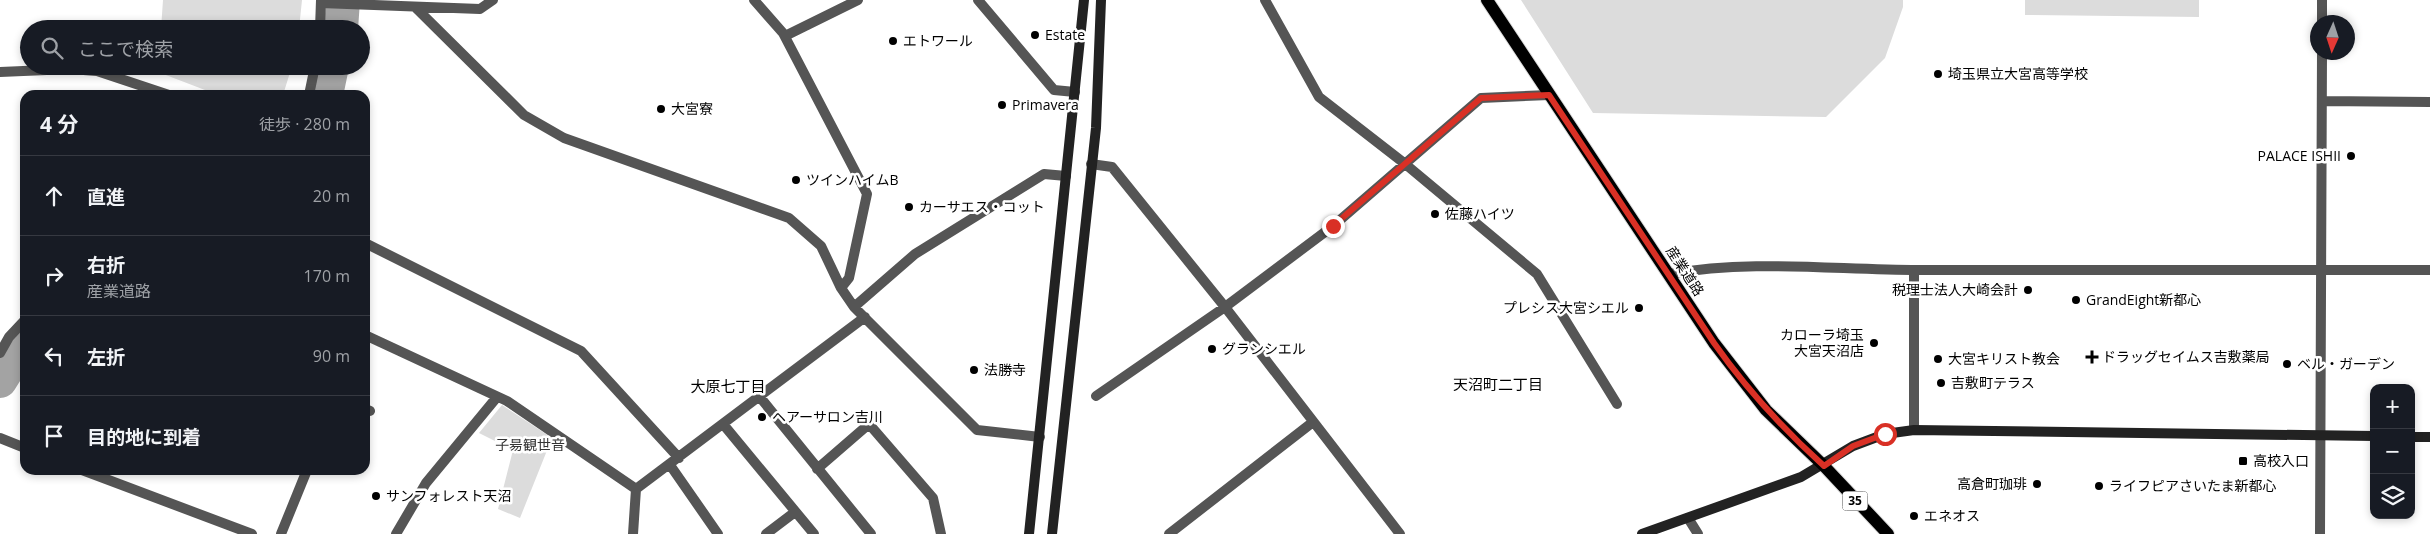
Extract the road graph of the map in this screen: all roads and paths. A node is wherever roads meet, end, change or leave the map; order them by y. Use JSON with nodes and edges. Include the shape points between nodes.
{"nodes":[{"id":1,"x":493,"y":0,"type":"edge"},
{"id":2,"x":754,"y":0,"type":"edge"},
{"id":3,"x":858,"y":0,"type":"edge"},
{"id":4,"x":978,"y":0,"type":"edge"},
{"id":5,"x":1084,"y":0,"type":"edge"},
{"id":6,"x":1101,"y":0,"type":"edge"},
{"id":7,"x":1265,"y":0,"type":"edge"},
{"id":8,"x":1487,"y":0,"type":"edge"},
{"id":9,"x":2322,"y":0,"type":"edge"},
{"id":10,"x":321,"y":1,"type":"edge"},
{"id":11,"x":416,"y":8,"type":"junction"},
{"id":12,"x":2322,"y":15,"type":"edge"},
{"id":13,"x":320,"y":20,"type":"edge"},
{"id":14,"x":785,"y":36,"type":"junction"},
{"id":15,"x":2322,"y":60,"type":"edge"},
{"id":16,"x":20,"y":71,"type":"edge"},
{"id":17,"x":0,"y":72,"type":"edge"},
{"id":18,"x":106,"y":75,"type":"edge"},
{"id":19,"x":313,"y":75,"type":"edge"},
{"id":20,"x":153,"y":90,"type":"edge"},
{"id":21,"x":310,"y":90,"type":"edge"},
{"id":22,"x":1075,"y":92,"type":"junction"},
{"id":23,"x":1549,"y":95,"type":"junction"},
{"id":24,"x":2322,"y":102,"type":"junction"},
{"id":25,"x":2430,"y":102,"type":"edge"},
{"id":26,"x":1404,"y":162,"type":"junction"},
{"id":27,"x":1091,"y":164,"type":"junction"},
{"id":28,"x":1066,"y":176,"type":"junction"},
{"id":29,"x":370,"y":245,"type":"edge"},
{"id":30,"x":2321,"y":269,"type":"junction"},
{"id":31,"x":1914,"y":270,"type":"junction"},
{"id":32,"x":2430,"y":270,"type":"edge"},
{"id":33,"x":1670,"y":274,"type":"junction"},
{"id":34,"x":841,"y":288,"type":"junction"},
{"id":35,"x":854,"y":307,"type":"junction"},
{"id":36,"x":1225,"y":307,"type":"junction"},
{"id":37,"x":865,"y":317,"type":"junction"},
{"id":38,"x":20,"y":326,"type":"edge"},
{"id":39,"x":370,"y":337,"type":"edge"},
{"id":40,"x":0,"y":353,"type":"edge"},
{"id":41,"x":759,"y":396,"type":"junction"},
{"id":42,"x":1096,"y":396,"type":"dead end"},
{"id":43,"x":497,"y":397,"type":"junction"},
{"id":44,"x":1617,"y":404,"type":"dead end"},
{"id":45,"x":1313,"y":422,"type":"junction"},
{"id":46,"x":723,"y":424,"type":"junction"},
{"id":47,"x":1914,"y":430,"type":"junction"},
{"id":48,"x":2321,"y":436,"type":"junction"},
{"id":49,"x":2370,"y":436,"type":"edge"},
{"id":50,"x":1040,"y":437,"type":"junction"},
{"id":51,"x":2415,"y":437,"type":"edge"},
{"id":52,"x":2430,"y":437,"type":"edge"},
{"id":53,"x":0,"y":438,"type":"edge"},
{"id":54,"x":20,"y":446,"type":"edge"},
{"id":55,"x":678,"y":458,"type":"junction"},
{"id":56,"x":670,"y":465,"type":"junction"},
{"id":57,"x":1824,"y":466,"type":"junction"},
{"id":58,"x":817,"y":468,"type":"junction"},
{"id":59,"x":95,"y":475,"type":"edge"},
{"id":60,"x":304,"y":475,"type":"edge"},
{"id":61,"x":636,"y":489,"type":"junction"},
{"id":62,"x":796,"y":512,"type":"junction"},
{"id":63,"x":1688,"y":518,"type":"junction"},
{"id":64,"x":248,"y":533,"type":"edge"},
{"id":65,"x":282,"y":534,"type":"edge"},
{"id":66,"x":396,"y":534,"type":"edge"},
{"id":67,"x":633,"y":534,"type":"edge"},
{"id":68,"x":718,"y":534,"type":"edge"},
{"id":69,"x":766,"y":534,"type":"edge"},
{"id":70,"x":814,"y":534,"type":"edge"},
{"id":71,"x":871,"y":534,"type":"edge"},
{"id":72,"x":941,"y":534,"type":"edge"},
{"id":73,"x":1029,"y":534,"type":"edge"},
{"id":74,"x":1052,"y":534,"type":"edge"},
{"id":75,"x":1169,"y":534,"type":"edge"},
{"id":76,"x":1400,"y":534,"type":"edge"},
{"id":77,"x":1642,"y":534,"type":"edge"},
{"id":78,"x":1698,"y":534,"type":"edge"},
{"id":79,"x":1888,"y":534,"type":"edge"},
{"id":80,"x":2320,"y":534,"type":"edge"}],
"edges":[{"from":1,"to":11,"type":"street","via":[[480,9]]},
{"from":2,"to":14,"type":"street"},
{"from":3,"to":14,"type":"street"},
{"from":4,"to":22,"type":"street","via":[[1054,90]]},
{"from":5,"to":22,"type":"street"},
{"from":6,"to":27,"type":"street","via":[[1096,128]]},
{"from":7,"to":26,"type":"street","via":[[1319,96]]},
{"from":8,"to":23,"type":"main road","name":"産業道路","number":"35"},
{"from":9,"to":12,"type":"street"},
{"from":10,"to":11,"type":"street"},
{"from":10,"to":13,"type":"street"},
{"from":11,"to":34,"type":"street","via":[[524,116],[564,138],[789,218],[821,246]]},
{"from":14,"to":34,"type":"street","via":[[867,194],[848,278]]},
{"from":15,"to":24,"type":"street"},
{"from":16,"to":17,"type":"street"},
{"from":18,"to":20,"type":"street"},
{"from":19,"to":21,"type":"street"},
{"from":22,"to":28,"type":"street"},
{"from":23,"to":26,"type":"street","via":[[1481,98]]},
{"from":23,"to":33,"type":"main road","name":"産業道路","number":"35"},
{"from":24,"to":25,"type":"street"},
{"from":24,"to":30,"type":"street"},
{"from":26,"to":36,"type":"street","via":[[1333,226]]},
{"from":26,"to":44,"type":"street","via":[[1537,274]]},
{"from":27,"to":36,"type":"street","via":[[1112,167]]},
{"from":27,"to":74,"type":"street"},
{"from":28,"to":35,"type":"street","via":[[1044,174],[915,254]]},
{"from":28,"to":50,"type":"street"},
{"from":29,"to":55,"type":"street","via":[[582,351]]},
{"from":30,"to":31,"type":"street"},
{"from":30,"to":32,"type":"street"},
{"from":30,"to":48,"type":"street"},
{"from":31,"to":33,"type":"street","via":[[1700,268]]},
{"from":31,"to":47,"type":"street"},
{"from":33,"to":57,"type":"main road","name":"産業道路","number":"35","via":[[1743,383],[1779,424]]},
{"from":34,"to":35,"type":"street"},
{"from":35,"to":37,"type":"street"},
{"from":36,"to":42,"type":"street"},
{"from":36,"to":45,"type":"street"},
{"from":37,"to":41,"type":"street"},
{"from":37,"to":50,"type":"street","via":[[977,430]]},
{"from":38,"to":40,"type":"street"},
{"from":39,"to":43,"type":"street"},
{"from":41,"to":46,"type":"street"},
{"from":41,"to":58,"type":"street"},
{"from":43,"to":61,"type":"street"},
{"from":43,"to":66,"type":"street","via":[[426,483]]},
{"from":45,"to":75,"type":"street"},
{"from":45,"to":76,"type":"street"},
{"from":46,"to":55,"type":"street"},
{"from":46,"to":62,"type":"street"},
{"from":47,"to":48,"type":"street"},
{"from":47,"to":57,"type":"street","via":[[1885,434],[1861,443]]},
{"from":48,"to":49,"type":"street"},
{"from":48,"to":80,"type":"street"},
{"from":50,"to":73,"type":"street"},
{"from":51,"to":52,"type":"street"},
{"from":53,"to":54,"type":"street"},
{"from":55,"to":56,"type":"street"},
{"from":56,"to":61,"type":"street"},
{"from":56,"to":68,"type":"street"},
{"from":57,"to":63,"type":"street","via":[[1801,478]]},
{"from":57,"to":79,"type":"main road","name":"産業道路","number":"35"},
{"from":58,"to":71,"type":"street"},
{"from":58,"to":72,"type":"street","via":[[868,424],[933,498]]},
{"from":59,"to":64,"type":"street"},
{"from":60,"to":65,"type":"street"},
{"from":61,"to":67,"type":"street"},
{"from":62,"to":69,"type":"street"},
{"from":62,"to":70,"type":"street"},
{"from":63,"to":77,"type":"street"},
{"from":63,"to":78,"type":"street"}]}
